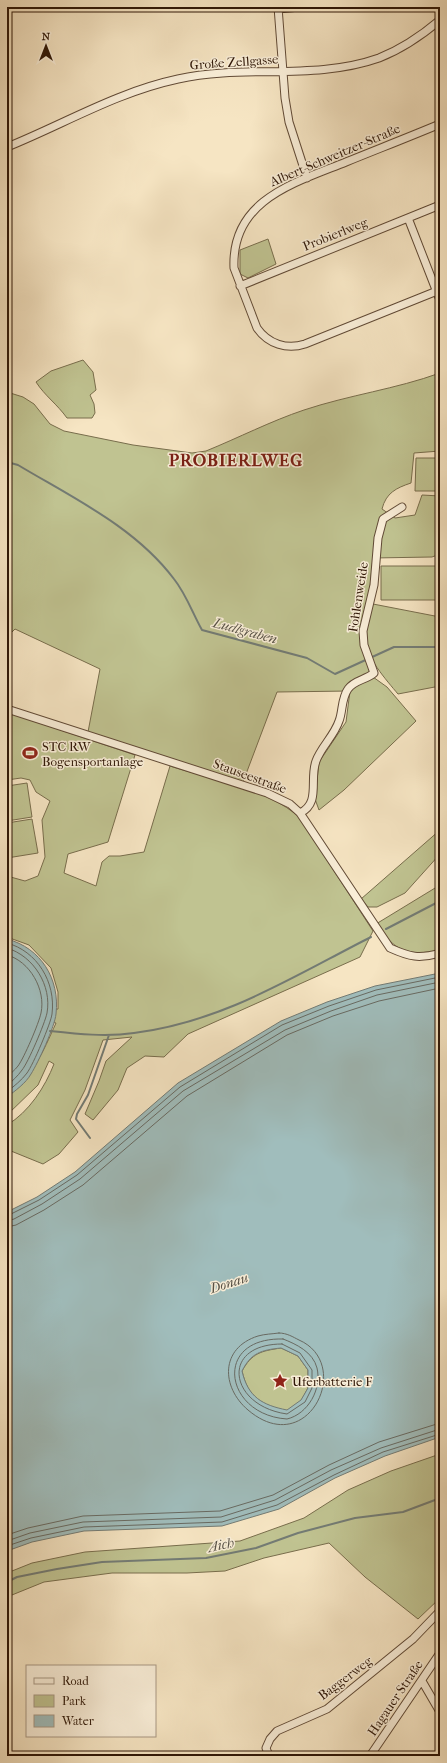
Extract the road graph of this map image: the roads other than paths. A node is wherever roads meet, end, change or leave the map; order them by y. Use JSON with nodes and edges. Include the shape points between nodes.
{"nodes":[{"id":1,"x":300,"y":7,"type":"edge"},
{"id":2,"x":278,"y":8,"type":"edge"},
{"id":3,"x":440,"y":20,"type":"edge"},
{"id":4,"x":282,"y":71,"type":"junction"},
{"id":5,"x":440,"y":124,"type":"edge"},
{"id":6,"x":7,"y":147,"type":"edge"},
{"id":7,"x":307,"y":178,"type":"junction"},
{"id":8,"x":440,"y":205,"type":"edge"},
{"id":9,"x":408,"y":218,"type":"junction"},
{"id":10,"x":240,"y":286,"type":"junction"},
{"id":11,"x":436,"y":291,"type":"junction"},
{"id":12,"x":440,"y":300,"type":"edge"},
{"id":13,"x":402,"y":508,"type":"dead end"},
{"id":14,"x":7,"y":710,"type":"edge"},
{"id":15,"x":300,"y":813,"type":"junction"},
{"id":16,"x":440,"y":953,"type":"edge"},
{"id":17,"x":440,"y":1611,"type":"edge"},
{"id":18,"x":440,"y":1653,"type":"edge"},
{"id":19,"x":422,"y":1681,"type":"junction"},
{"id":20,"x":440,"y":1712,"type":"edge"},
{"id":21,"x":269,"y":1756,"type":"edge"},
{"id":22,"x":370,"y":1756,"type":"edge"}],
"edges":[{"from":1,"to":2,"type":"street"},
{"from":2,"to":4,"type":"street"},
{"from":3,"to":4,"type":"street","name":"Große Zellgasse","via":[[410,43],[379,58],[349,66]]},
{"from":4,"to":6,"type":"street","name":"Große Zellgasse","via":[[199,75],[144,87],[113,98]]},
{"from":4,"to":7,"type":"street","via":[[289,122]]},
{"from":5,"to":7,"type":"street","name":"Albert-Schweitzer-Straße"},
{"from":7,"to":10,"type":"street","name":"Albert-Schweitzer-Straße","via":[[267,198],[248,217],[235,246],[233,258]]},
{"from":8,"to":9,"type":"street","name":"Probierlweg"},
{"from":9,"to":10,"type":"street","name":"Probierlweg"},
{"from":9,"to":11,"type":"street"},
{"from":10,"to":11,"type":"street","name":"Albert-Schweitzer-Straße","via":[[260,333],[273,343],[288,347],[305,344]]},
{"from":11,"to":12,"type":"street"},
{"from":13,"to":15,"type":"street","name":"Fohlenweide","via":[[383,519],[378,538],[374,585],[364,624],[363,640],[374,673],[354,683],[343,700],[339,723],[316,760],[312,804]]},
{"from":14,"to":15,"type":"street","name":"Stauseestraße","via":[[267,793],[290,804]]},
{"from":15,"to":16,"type":"street","name":"Stauseestraße","via":[[390,948],[405,955],[423,958]]},
{"from":17,"to":21,"type":"street","name":"Baggerweg","via":[[414,1639],[326,1709],[277,1731],[266,1748]]},
{"from":18,"to":19,"type":"street","name":"Hagauer Straße"},
{"from":19,"to":20,"type":"street"},
{"from":19,"to":22,"type":"street","name":"Hagauer Straße"}]}
